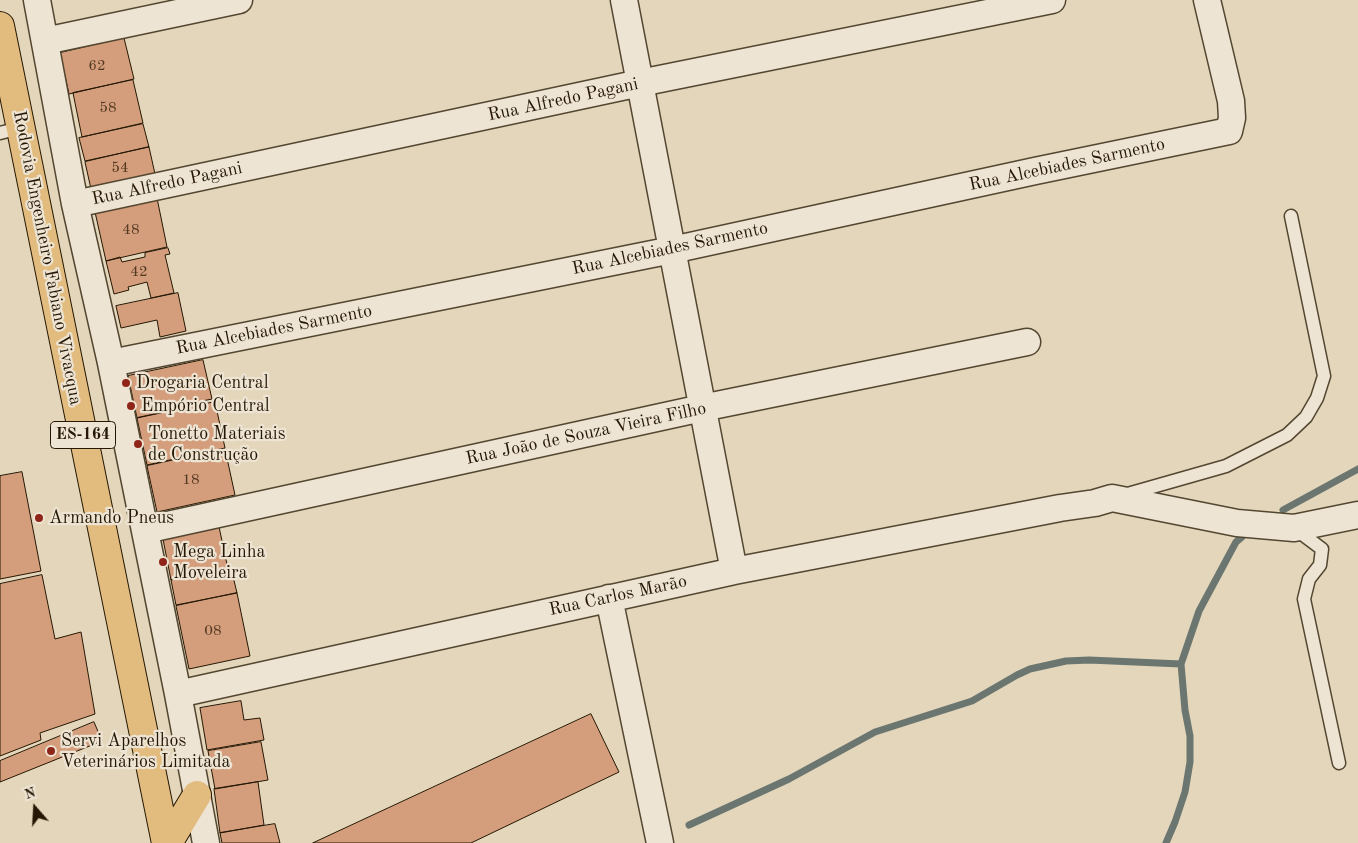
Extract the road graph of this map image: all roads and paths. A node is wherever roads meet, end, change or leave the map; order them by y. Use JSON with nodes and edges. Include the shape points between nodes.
{"nodes":[{"id":1,"x":37,"y":0,"type":"edge"},
{"id":2,"x":239,"y":0,"type":"edge"},
{"id":3,"x":624,"y":0,"type":"edge"},
{"id":4,"x":1052,"y":0,"type":"edge"},
{"id":5,"x":1207,"y":0,"type":"edge"},
{"id":6,"x":0,"y":26,"type":"edge"},
{"id":7,"x":46,"y":41,"type":"junction"},
{"id":8,"x":640,"y":83,"type":"junction"},
{"id":9,"x":10,"y":130,"type":"edge"},
{"id":10,"x":75,"y":204,"type":"junction"},
{"id":11,"x":1291,"y":216,"type":"dead end"},
{"id":12,"x":672,"y":250,"type":"junction"},
{"id":13,"x":1028,"y":342,"type":"dead end"},
{"id":14,"x":111,"y":362,"type":"junction"},
{"id":15,"x":702,"y":408,"type":"junction"},
{"id":16,"x":1112,"y":498,"type":"junction"},
{"id":17,"x":1358,"y":515,"type":"edge"},
{"id":18,"x":1294,"y":528,"type":"junction"},
{"id":19,"x":145,"y":530,"type":"junction"},
{"id":20,"x":734,"y":571,"type":"junction"},
{"id":21,"x":609,"y":598,"type":"junction"},
{"id":22,"x":178,"y":694,"type":"junction"},
{"id":23,"x":1339,"y":763,"type":"dead end"},
{"id":24,"x":196,"y":795,"type":"junction"},
{"id":25,"x":167,"y":843,"type":"edge"},
{"id":26,"x":206,"y":843,"type":"edge"},
{"id":27,"x":660,"y":843,"type":"edge"}],
"edges":[{"from":1,"to":7,"type":"street"},
{"from":2,"to":7,"type":"street"},
{"from":3,"to":8,"type":"street"},
{"from":4,"to":8,"type":"street","name":"Rua Alfredo Pagani"},
{"from":5,"to":12,"type":"street","name":"Rua Alcebiades Sarmento","via":[[1231,101],[1229,131]]},
{"from":6,"to":9,"type":"highway","name":"Rodovia Engenheiro Fabiano Vivacqua","number":"ES-164"},
{"from":7,"to":10,"type":"street"},
{"from":8,"to":10,"type":"street","name":"Rua Alfredo Pagani"},
{"from":8,"to":12,"type":"street"},
{"from":9,"to":25,"type":"highway","name":"Rodovia Engenheiro Fabiano Vivacqua","number":"ES-164"},
{"from":10,"to":14,"type":"street"},
{"from":11,"to":16,"type":"lane","via":[[1324,376],[1306,417],[1287,435],[1226,466]]},
{"from":12,"to":14,"type":"street","name":"Rua Alcebiades Sarmento"},
{"from":12,"to":15,"type":"street"},
{"from":13,"to":15,"type":"street","name":"Rua João de Souza Vieira Filho"},
{"from":14,"to":19,"type":"street"},
{"from":15,"to":19,"type":"street","name":"Rua João de Souza Vieira Filho"},
{"from":15,"to":20,"type":"street"},
{"from":16,"to":18,"type":"street","via":[[1237,523]]},
{"from":16,"to":20,"type":"street","name":"Rua Carlos Marão"},
{"from":17,"to":18,"type":"street"},
{"from":18,"to":23,"type":"lane","via":[[1322,548],[1320,564],[1309,579],[1304,599]]},
{"from":19,"to":22,"type":"street"},
{"from":20,"to":21,"type":"street","name":"Rua Carlos Marão"},
{"from":21,"to":22,"type":"street","name":"Rua Carlos Marão"},
{"from":21,"to":27,"type":"street"},
{"from":22,"to":24,"type":"street"},
{"from":24,"to":25,"type":"highway"},
{"from":24,"to":26,"type":"street"}]}
